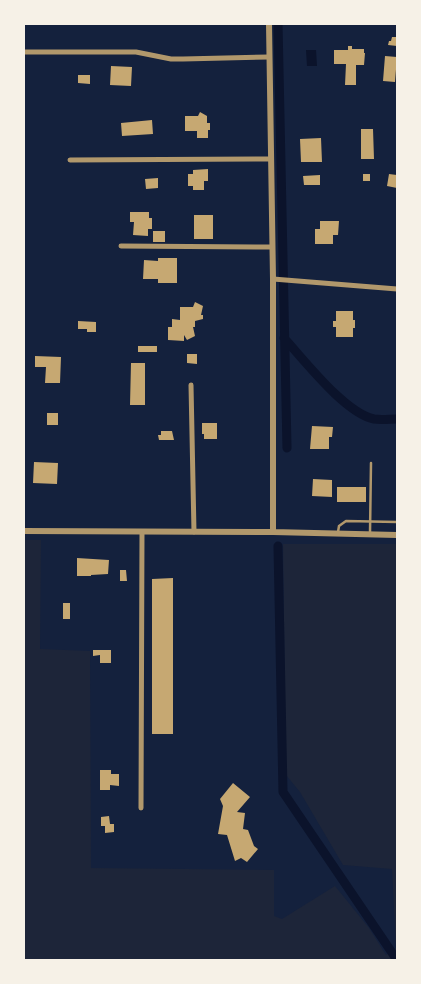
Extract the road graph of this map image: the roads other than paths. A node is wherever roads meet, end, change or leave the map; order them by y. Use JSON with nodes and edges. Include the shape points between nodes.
{"nodes":[{"id":1,"x":268,"y":24,"type":"edge"},
{"id":2,"x":24,"y":52,"type":"edge"},
{"id":3,"x":269,"y":57,"type":"junction"},
{"id":4,"x":271,"y":159,"type":"junction"},
{"id":5,"x":70,"y":160,"type":"dead end"},
{"id":6,"x":121,"y":246,"type":"dead end"},
{"id":7,"x":272,"y":247,"type":"junction"},
{"id":8,"x":273,"y":279,"type":"junction"},
{"id":9,"x":397,"y":289,"type":"edge"},
{"id":10,"x":191,"y":385,"type":"dead end"},
{"id":11,"x":371,"y":463,"type":"dead end"},
{"id":12,"x":370,"y":521,"type":"junction"},
{"id":13,"x":397,"y":522,"type":"edge"},
{"id":14,"x":24,"y":531,"type":"edge"},
{"id":15,"x":142,"y":532,"type":"junction"},
{"id":16,"x":194,"y":532,"type":"junction"},
{"id":17,"x":273,"y":532,"type":"junction"},
{"id":18,"x":338,"y":533,"type":"junction"},
{"id":19,"x":370,"y":533,"type":"junction"},
{"id":20,"x":397,"y":535,"type":"edge"},
{"id":21,"x":141,"y":808,"type":"dead end"}],
"edges":[{"from":1,"to":3,"type":"street"},
{"from":2,"to":3,"type":"street","via":[[136,52],[171,59]]},
{"from":3,"to":4,"type":"street"},
{"from":4,"to":5,"type":"street"},
{"from":4,"to":7,"type":"street"},
{"from":6,"to":7,"type":"street"},
{"from":7,"to":8,"type":"street"},
{"from":8,"to":9,"type":"street"},
{"from":8,"to":17,"type":"street"},
{"from":10,"to":16,"type":"street"},
{"from":11,"to":12,"type":"lane"},
{"from":12,"to":13,"type":"lane"},
{"from":12,"to":18,"type":"lane","via":[[344,522]]},
{"from":12,"to":19,"type":"lane"},
{"from":14,"to":15,"type":"street"},
{"from":15,"to":16,"type":"street"},
{"from":15,"to":21,"type":"street"},
{"from":16,"to":17,"type":"street"},
{"from":17,"to":18,"type":"street"},
{"from":18,"to":19,"type":"street"},
{"from":19,"to":20,"type":"street"}]}
